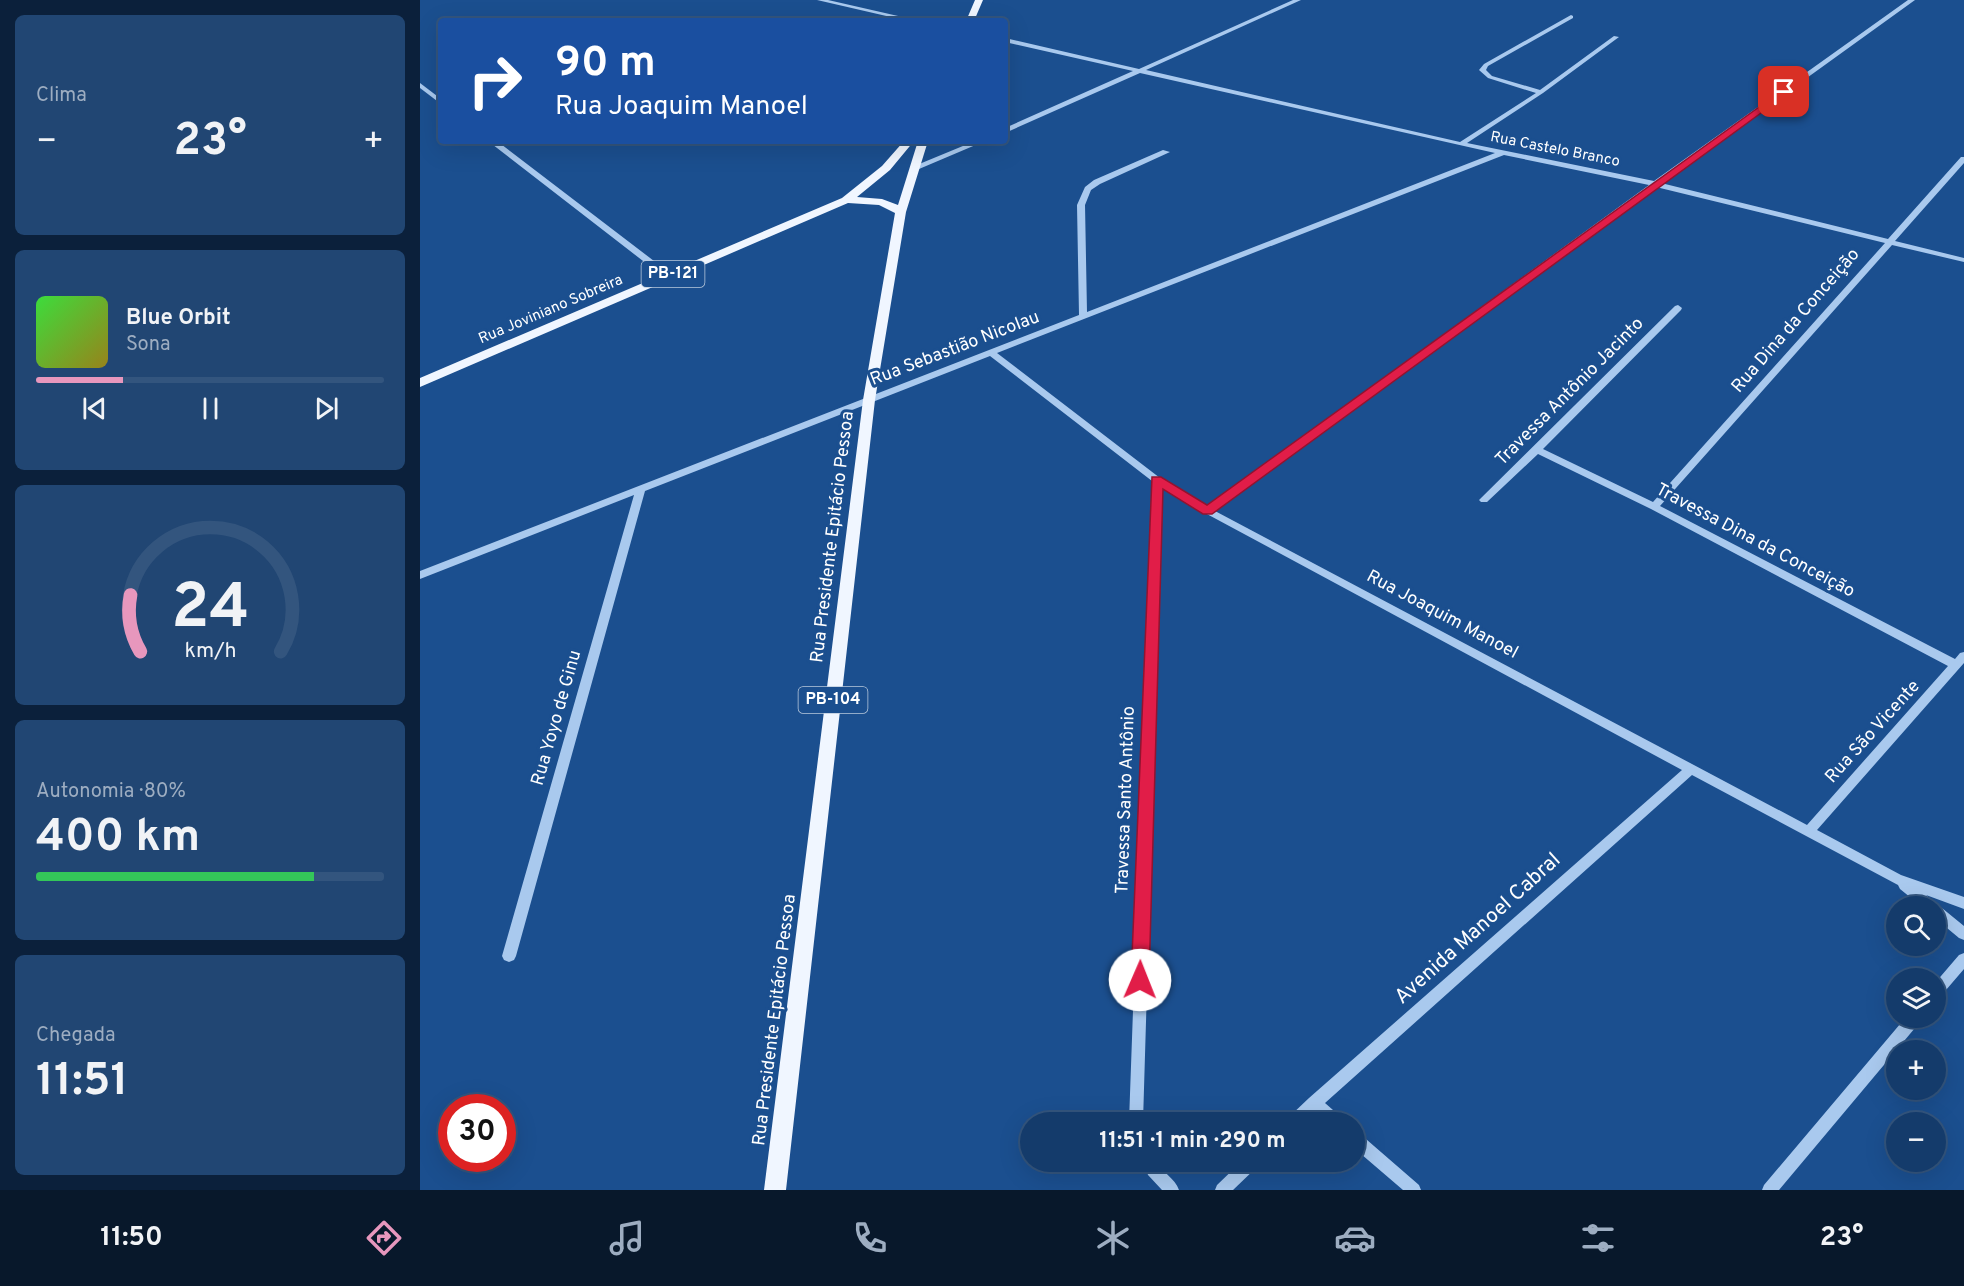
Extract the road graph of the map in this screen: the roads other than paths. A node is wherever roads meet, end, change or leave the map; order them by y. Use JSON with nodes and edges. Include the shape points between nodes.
{"nodes":[{"id":1,"x":820,"y":0,"type":"edge"},
{"id":2,"x":979,"y":0,"type":"edge"},
{"id":3,"x":1298,"y":0,"type":"edge"},
{"id":4,"x":1912,"y":0,"type":"edge"},
{"id":5,"x":1571,"y":17,"type":"dead end"},
{"id":6,"x":903,"y":18,"type":"edge"},
{"id":7,"x":971,"y":18,"type":"edge"},
{"id":8,"x":1616,"y":37,"type":"dead end"},
{"id":9,"x":1008,"y":41,"type":"edge"},
{"id":10,"x":1140,"y":71,"type":"junction"},
{"id":11,"x":420,"y":86,"type":"edge"},
{"id":12,"x":1540,"y":92,"type":"junction"},
{"id":13,"x":438,"y":100,"type":"edge"},
{"id":14,"x":1008,"y":130,"type":"edge"},
{"id":15,"x":496,"y":144,"type":"edge"},
{"id":16,"x":906,"y":144,"type":"edge"},
{"id":17,"x":922,"y":144,"type":"edge"},
{"id":18,"x":974,"y":144,"type":"edge"},
{"id":19,"x":1461,"y":144,"type":"junction"},
{"id":20,"x":1166,"y":152,"type":"dead end"},
{"id":21,"x":1502,"y":153,"type":"junction"},
{"id":22,"x":1964,"y":159,"type":"edge"},
{"id":23,"x":916,"y":167,"type":"junction"},
{"id":24,"x":1655,"y":184,"type":"junction"},
{"id":25,"x":846,"y":200,"type":"junction"},
{"id":26,"x":901,"y":212,"type":"junction"},
{"id":27,"x":1888,"y":241,"type":"junction"},
{"id":28,"x":1964,"y":260,"type":"edge"},
{"id":29,"x":668,"y":276,"type":"junction"},
{"id":30,"x":1678,"y":308,"type":"dead end"},
{"id":31,"x":1083,"y":316,"type":"junction"},
{"id":32,"x":990,"y":351,"type":"junction"},
{"id":33,"x":420,"y":383,"type":"edge"},
{"id":34,"x":870,"y":400,"type":"junction"},
{"id":35,"x":1537,"y":450,"type":"junction"},
{"id":36,"x":1157,"y":480,"type":"junction"},
{"id":37,"x":640,"y":490,"type":"junction"},
{"id":38,"x":1484,"y":500,"type":"dead end"},
{"id":39,"x":1654,"y":507,"type":"junction"},
{"id":40,"x":1208,"y":511,"type":"junction"},
{"id":41,"x":420,"y":575,"type":"edge"},
{"id":42,"x":1960,"y":661,"type":"edge"},
{"id":43,"x":1691,"y":769,"type":"junction"},
{"id":44,"x":1808,"y":832,"type":"junction"},
{"id":45,"x":1897,"y":879,"type":"junction"},
{"id":46,"x":1918,"y":896,"type":"edge"},
{"id":47,"x":1964,"y":903,"type":"edge"},
{"id":48,"x":1946,"y":919,"type":"edge"},
{"id":49,"x":1964,"y":934,"type":"edge"},
{"id":50,"x":509,"y":956,"type":"dead end"},
{"id":51,"x":1964,"y":959,"type":"edge"},
{"id":52,"x":1946,"y":980,"type":"edge"},
{"id":53,"x":1906,"y":1028,"type":"edge"},
{"id":54,"x":1314,"y":1103,"type":"junction"},
{"id":55,"x":1136,"y":1112,"type":"edge"},
{"id":56,"x":1305,"y":1112,"type":"edge"},
{"id":57,"x":1324,"y":1112,"type":"edge"},
{"id":58,"x":1365,"y":1148,"type":"edge"},
{"id":59,"x":1156,"y":1172,"type":"edge"},
{"id":60,"x":1241,"y":1172,"type":"edge"},
{"id":61,"x":775,"y":1190,"type":"edge"},
{"id":62,"x":1172,"y":1190,"type":"edge"},
{"id":63,"x":1222,"y":1190,"type":"edge"},
{"id":64,"x":1414,"y":1190,"type":"edge"},
{"id":65,"x":1769,"y":1190,"type":"edge"}],
"edges":[{"from":1,"to":6,"type":"street"},
{"from":2,"to":7,"type":"main road"},
{"from":3,"to":10,"type":"street"},
{"from":4,"to":24,"type":"street"},
{"from":5,"to":12,"type":"street","via":[[1482,70],[1490,77]]},
{"from":8,"to":12,"type":"street"},
{"from":9,"to":10,"type":"street","name":"Rua Castelo Branco"},
{"from":10,"to":14,"type":"street"},
{"from":10,"to":19,"type":"street","name":"Rua Castelo Branco"},
{"from":11,"to":13,"type":"street"},
{"from":12,"to":19,"type":"street"},
{"from":15,"to":29,"type":"street"},
{"from":16,"to":25,"type":"main road","name":"Rua Joviniano Sobreira","number":"PB-121","via":[[886,168]]},
{"from":17,"to":23,"type":"main road","number":"PB-104"},
{"from":18,"to":23,"type":"street"},
{"from":19,"to":21,"type":"street","name":"Rua Castelo Branco"},
{"from":20,"to":31,"type":"street","via":[[1097,182],[1083,195]]},
{"from":21,"to":24,"type":"street","name":"Rua Castelo Branco"},
{"from":21,"to":31,"type":"street","name":"Rua Sebastião Nicolau"},
{"from":22,"to":27,"type":"street","name":"Rua Dina da Conceição"},
{"from":23,"to":26,"type":"main road","number":"PB-104"},
{"from":24,"to":27,"type":"street","name":"Rua Castelo Branco"},
{"from":24,"to":40,"type":"street"},
{"from":25,"to":26,"type":"main road","via":[[880,201]]},
{"from":25,"to":29,"type":"main road","name":"Rua Joviniano Sobreira","number":"PB-121"},
{"from":26,"to":34,"type":"main road","name":"Rua Presidente Epitácio Pessoa","number":"PB-104"},
{"from":27,"to":28,"type":"street","name":"Rua Castelo Branco"},
{"from":27,"to":39,"type":"street","name":"Rua Dina da Conceição"},
{"from":29,"to":33,"type":"main road","name":"Rua Joviniano Sobreira","number":"PB-121"},
{"from":30,"to":35,"type":"street","name":"Travessa Antônio Jacinto"},
{"from":31,"to":32,"type":"street","name":"Rua Sebastião Nicolau"},
{"from":32,"to":34,"type":"street","name":"Rua Sebastião Nicolau"},
{"from":32,"to":36,"type":"street","name":"Rua Joaquim Manoel"},
{"from":34,"to":37,"type":"street","name":"Rua Sebastião Nicolau"},
{"from":34,"to":61,"type":"main road","name":"Rua Presidente Epitácio Pessoa","number":"PB-104"},
{"from":35,"to":38,"type":"street","name":"Travessa Antônio Jacinto"},
{"from":35,"to":39,"type":"street","name":"Travessa Dina da Conceição"},
{"from":36,"to":40,"type":"street","name":"Rua Joaquim Manoel"},
{"from":36,"to":55,"type":"street","name":"Travessa Santo Antônio"},
{"from":37,"to":41,"type":"street","name":"Rua Sebastião Nicolau"},
{"from":37,"to":50,"type":"street","name":"Rua Yoyo de Ginu"},
{"from":39,"to":42,"type":"street","name":"Travessa Dina da Conceição"},
{"from":40,"to":43,"type":"street","name":"Rua Joaquim Manoel"},
{"from":42,"to":44,"type":"street","name":"Rua São Vicente"},
{"from":43,"to":44,"type":"street","name":"Rua Joaquim Manoel"},
{"from":43,"to":54,"type":"street","name":"Avenida Manoel Cabral"},
{"from":44,"to":45,"type":"street","name":"Rua Joaquim Manoel"},
{"from":45,"to":46,"type":"street","name":"Rua Joaquim Manoel"},
{"from":45,"to":47,"type":"street","name":"Rua Joaquim Manoel"},
{"from":48,"to":49,"type":"street"},
{"from":51,"to":52,"type":"street"},
{"from":53,"to":65,"type":"street"},
{"from":54,"to":56,"type":"street","name":"Avenida Manoel Cabral"},
{"from":54,"to":57,"type":"street"},
{"from":58,"to":64,"type":"street"},
{"from":59,"to":62,"type":"street"},
{"from":60,"to":63,"type":"street"}]}
